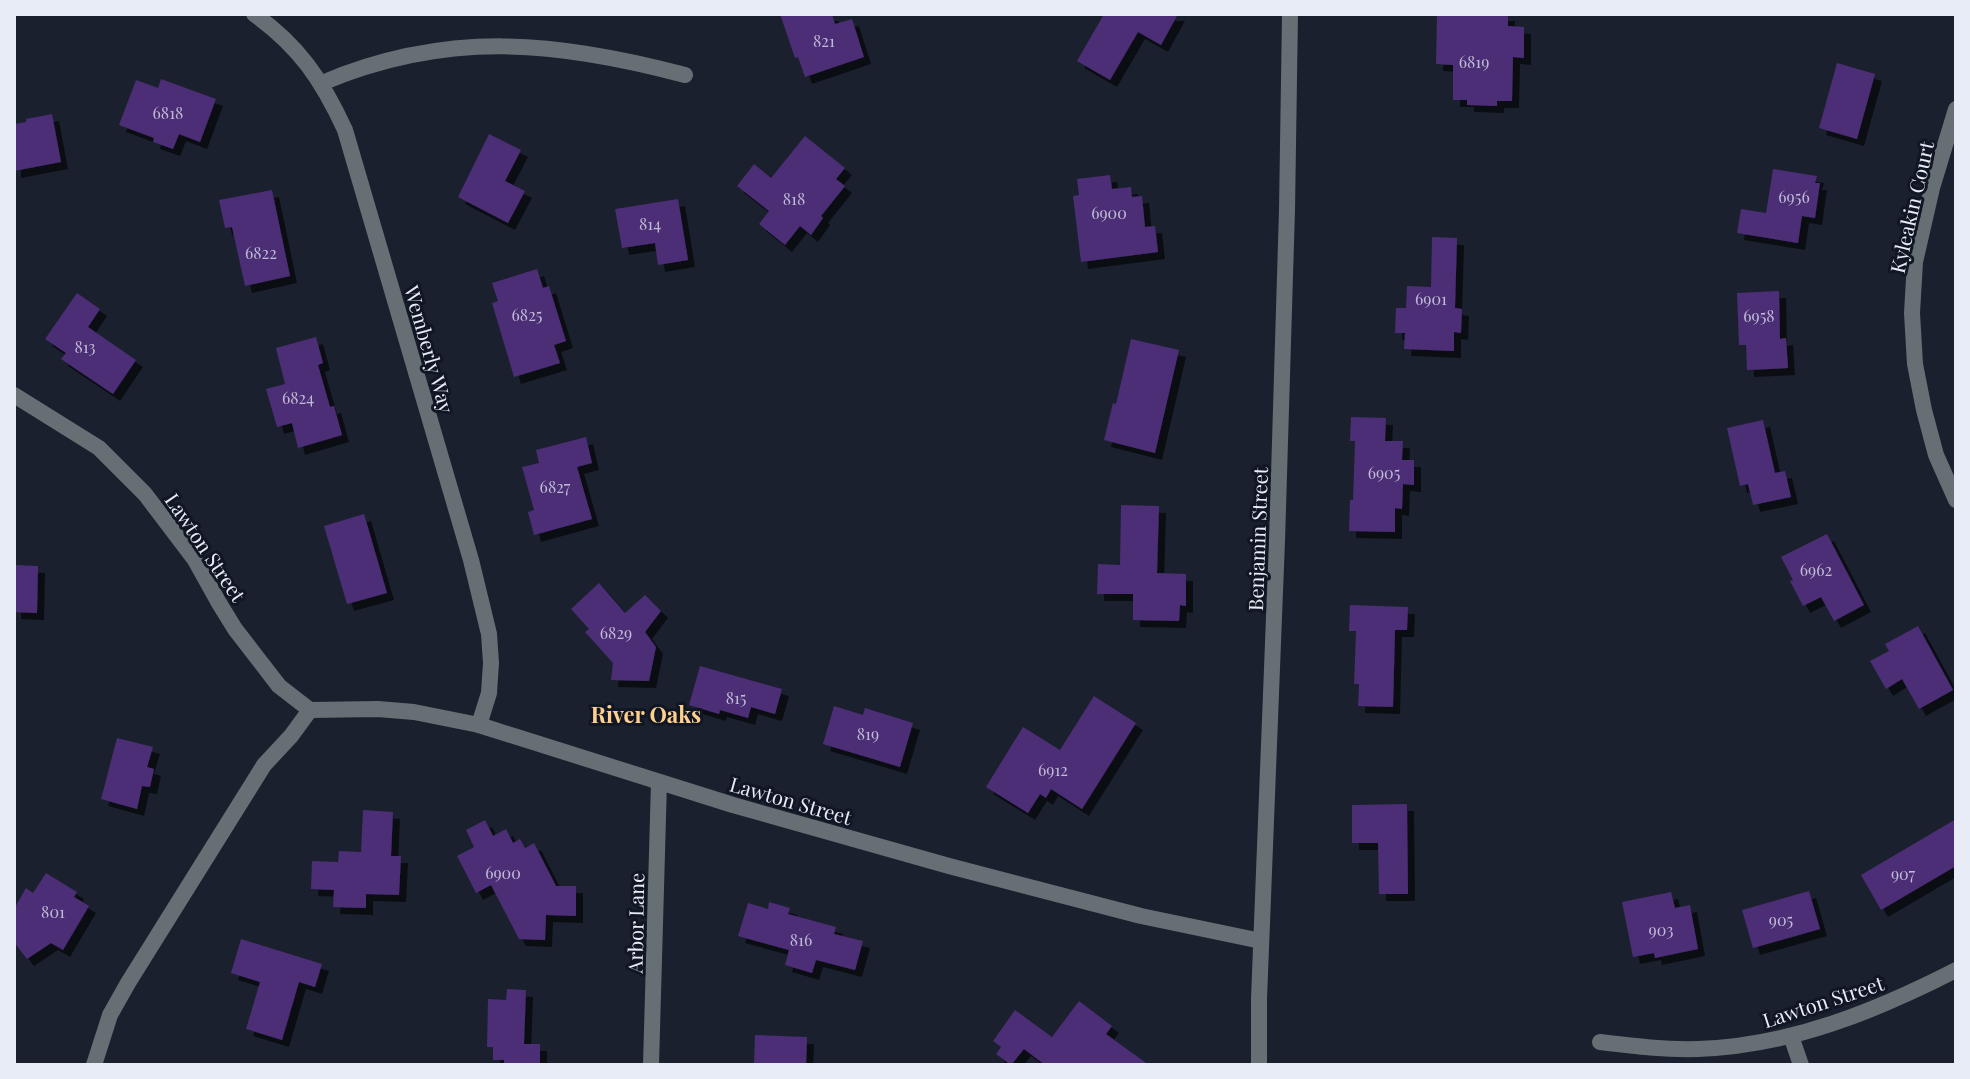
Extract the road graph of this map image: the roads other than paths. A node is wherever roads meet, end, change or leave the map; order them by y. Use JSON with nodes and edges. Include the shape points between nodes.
{"nodes":[{"id":1,"x":254,"y":14,"type":"edge"},
{"id":2,"x":1290,"y":14,"type":"edge"},
{"id":3,"x":685,"y":75,"type":"dead end"},
{"id":4,"x":322,"y":83,"type":"junction"},
{"id":5,"x":1956,"y":109,"type":"edge"},
{"id":6,"x":14,"y":395,"type":"edge"},
{"id":7,"x":1956,"y":500,"type":"edge"},
{"id":8,"x":310,"y":710,"type":"junction"},
{"id":9,"x":479,"y":725,"type":"junction"},
{"id":10,"x":659,"y":782,"type":"junction"},
{"id":11,"x":1261,"y":941,"type":"junction"},
{"id":12,"x":1956,"y":970,"type":"edge"},
{"id":13,"x":1791,"y":1036,"type":"junction"},
{"id":14,"x":1600,"y":1042,"type":"dead end"},
{"id":15,"x":94,"y":1065,"type":"edge"},
{"id":16,"x":651,"y":1065,"type":"edge"},
{"id":17,"x":1259,"y":1065,"type":"edge"},
{"id":18,"x":1801,"y":1065,"type":"edge"}],
"edges":[{"from":1,"to":4,"type":"street","name":"Wemberly Way","via":[[300,54]]},
{"from":2,"to":11,"type":"street","name":"Benjamin Street"},
{"from":3,"to":4,"type":"street","via":[[628,60],[503,46],[399,56]]},
{"from":4,"to":9,"type":"street","name":"Wemberly Way","via":[[345,130],[489,634],[489,693]]},
{"from":5,"to":7,"type":"street","name":"Kyleakin Court","via":[[1915,262],[1912,313],[1924,410]]},
{"from":6,"to":8,"type":"street","name":"Lawton Street","via":[[99,448],[145,494],[279,686]]},
{"from":8,"to":9,"type":"street","name":"Lawton Street","via":[[414,712]]},
{"from":8,"to":15,"type":"street","via":[[264,765],[128,983],[110,1015]]},
{"from":9,"to":10,"type":"street","name":"Lawton Street"},
{"from":10,"to":11,"type":"street","name":"Lawton Street","via":[[1126,912]]},
{"from":10,"to":16,"type":"street","name":"Arbor Lane"},
{"from":11,"to":17,"type":"street","name":"Benjamin Street"},
{"from":12,"to":13,"type":"street","name":"Lawton Street","via":[[1847,1019]]},
{"from":13,"to":14,"type":"street","name":"Lawton Street","via":[[1699,1049]]},
{"from":13,"to":18,"type":"street"}]}
